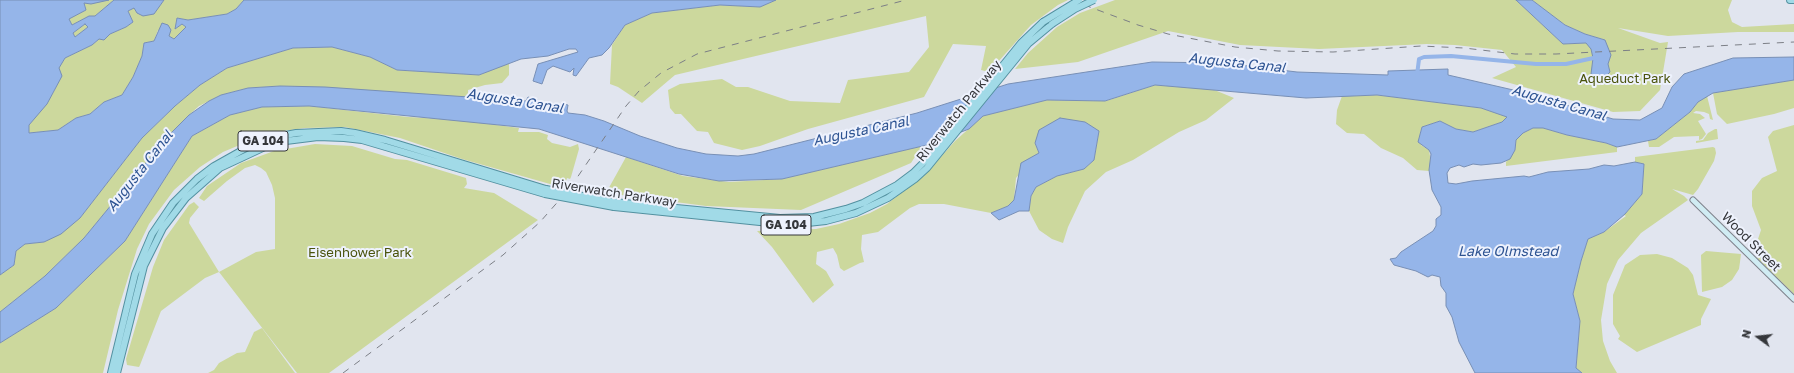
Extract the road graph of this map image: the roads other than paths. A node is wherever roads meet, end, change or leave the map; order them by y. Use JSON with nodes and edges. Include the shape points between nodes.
{"nodes":[{"id":1,"x":1079,"y":0,"type":"edge"},
{"id":2,"x":1094,"y":0,"type":"edge"},
{"id":3,"x":1790,"y":0,"type":"edge"},
{"id":4,"x":1794,"y":0,"type":"edge"},
{"id":5,"x":546,"y":191,"type":"junction"},
{"id":6,"x":1693,"y":200,"type":"dead end"},
{"id":7,"x":614,"y":204,"type":"junction"},
{"id":8,"x":1794,"y":299,"type":"edge"},
{"id":9,"x":111,"y":373,"type":"edge"},
{"id":10,"x":117,"y":373,"type":"edge"}],
"edges":[{"from":1,"to":7,"type":"main road","name":"Riverwatch Parkway","number":"GA 104","bridge":true,"via":[[1044,22],[1021,43],[928,158],[913,173],[879,195],[846,209],[814,217],[764,217]]},
{"from":2,"to":7,"type":"main road","name":"Riverwatch Parkway","number":"GA 104","bridge":true,"via":[[1075,9],[1039,34],[1017,57],[939,156],[915,179],[888,198],[856,213],[826,221],[789,225]]},
{"from":3,"to":4,"type":"main road"},
{"from":5,"to":7,"type":"main road","name":"Riverwatch Parkway","number":"GA 104","bridge":true},
{"from":5,"to":9,"type":"main road","name":"Riverwatch Parkway","number":"GA 104","via":[[385,140],[354,133],[296,133],[275,137],[246,148],[197,179],[174,203],[152,234],[135,274]]},
{"from":5,"to":10,"type":"main road","name":"Riverwatch Parkway","number":"GA 104","via":[[362,140],[332,137],[303,139],[259,149],[232,161],[209,177],[178,206],[163,228],[144,266]]},
{"from":6,"to":8,"type":"street","name":"Wood Street"}]}
